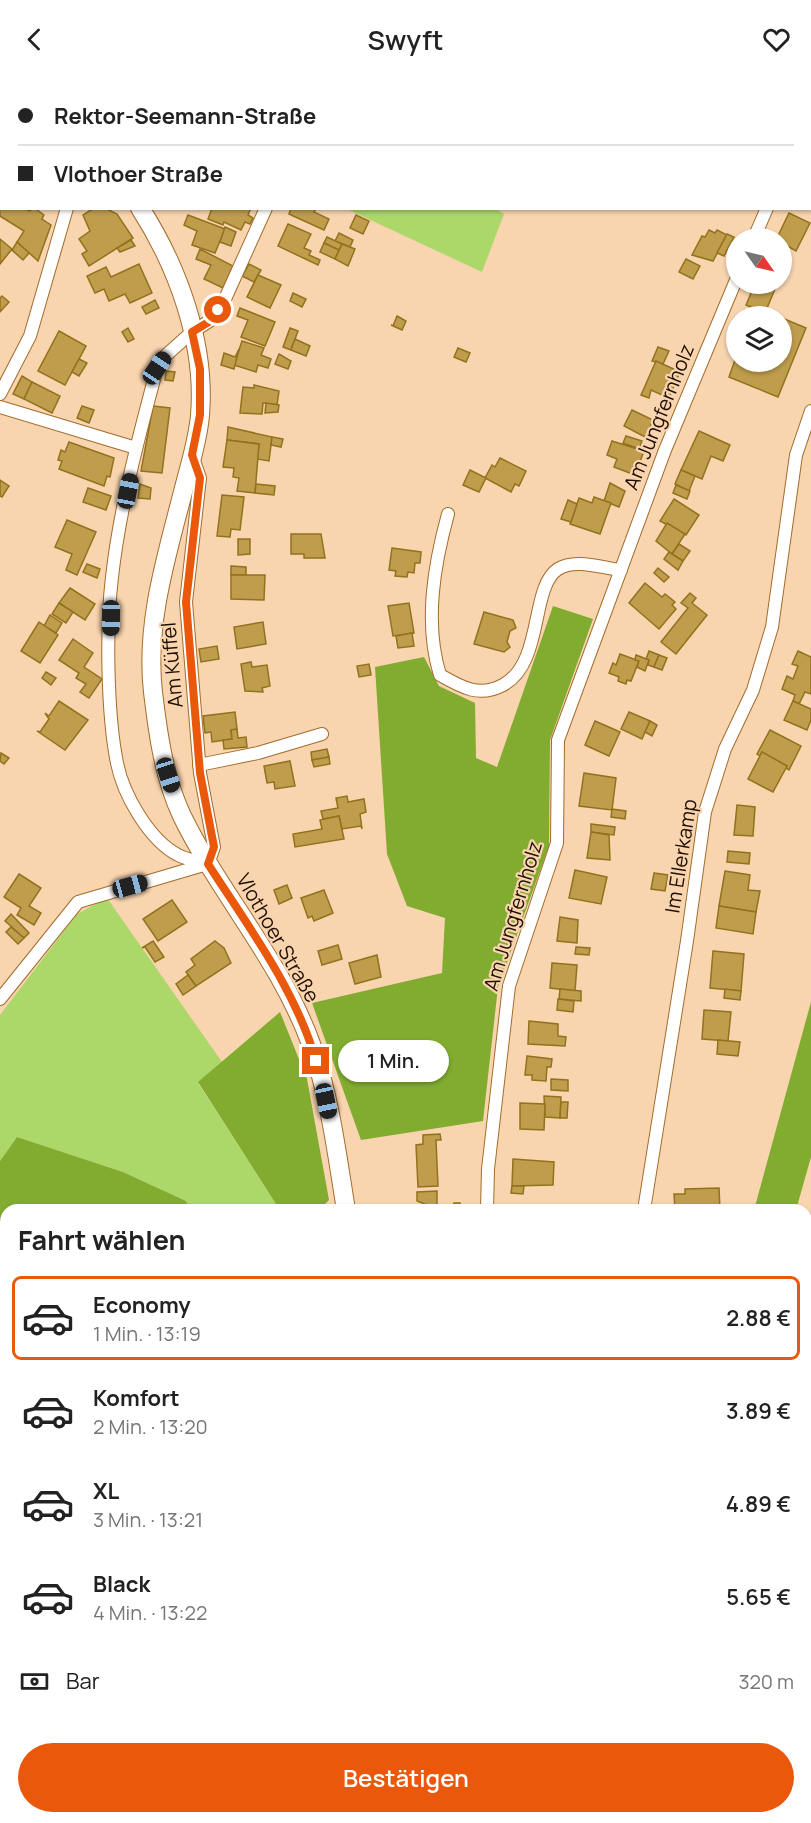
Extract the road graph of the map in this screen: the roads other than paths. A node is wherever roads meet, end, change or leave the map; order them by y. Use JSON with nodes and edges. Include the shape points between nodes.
{"nodes":[{"id":1,"x":66,"y":210,"type":"edge"},
{"id":2,"x":141,"y":210,"type":"edge"},
{"id":3,"x":265,"y":210,"type":"edge"},
{"id":4,"x":766,"y":210,"type":"edge"},
{"id":5,"x":758,"y":228,"type":"edge"},
{"id":6,"x":730,"y":294,"type":"edge"},
{"id":7,"x":192,"y":332,"type":"junction"},
{"id":8,"x":0,"y":394,"type":"edge"},
{"id":9,"x":0,"y":407,"type":"edge"},
{"id":10,"x":811,"y":411,"type":"edge"},
{"id":11,"x":136,"y":448,"type":"junction"},
{"id":12,"x":192,"y":455,"type":"junction"},
{"id":13,"x":448,"y":514,"type":"dead end"},
{"id":14,"x":621,"y":570,"type":"junction"},
{"id":15,"x":322,"y":734,"type":"dead end"},
{"id":16,"x":199,"y":765,"type":"junction"},
{"id":17,"x":208,"y":864,"type":"junction"},
{"id":18,"x":0,"y":999,"type":"edge"},
{"id":19,"x":345,"y":1204,"type":"edge"},
{"id":20,"x":487,"y":1204,"type":"edge"},
{"id":21,"x":645,"y":1204,"type":"edge"}],
"edges":[{"from":1,"to":8,"type":"street","via":[[30,336]]},
{"from":2,"to":7,"type":"street","name":"Vlothoer Straße","via":[[173,269]]},
{"from":3,"to":7,"type":"street","via":[[225,299],[212,320]]},
{"from":4,"to":5,"type":"street"},
{"from":6,"to":14,"type":"street","name":"Am Jungfernholz","via":[[665,450]]},
{"from":7,"to":11,"type":"street","via":[[157,368]]},
{"from":7,"to":12,"type":"street","name":"Vlothoer Straße","via":[[200,369],[200,404]]},
{"from":9,"to":11,"type":"street"},
{"from":10,"to":21,"type":"street","name":"Im Ellerkamp","via":[[796,455],[769,636],[753,690],[725,749],[705,813]]},
{"from":11,"to":17,"type":"street","via":[[112,577],[109,678],[117,764],[140,819],[153,835],[178,855]]},
{"from":12,"to":16,"type":"street","name":"Am Küffel","via":[[200,478],[186,602]]},
{"from":12,"to":17,"type":"street","name":"Vlothoer Straße","via":[[153,621],[152,689],[162,756],[181,814]]},
{"from":13,"to":14,"type":"street","via":[[437,553],[433,593],[434,655],[440,675],[464,689],[491,692],[515,679],[526,660],[547,582],[556,570],[570,563]]},
{"from":14,"to":20,"type":"street","name":"Am Jungfernholz","via":[[558,740],[557,843],[509,986]]},
{"from":15,"to":16,"type":"street"},
{"from":16,"to":17,"type":"street","name":"Am Küffel","via":[[214,847]]},
{"from":17,"to":18,"type":"street","via":[[78,902]]},
{"from":17,"to":19,"type":"street","name":"Vlothoer Straße","via":[[284,987],[311,1042]]}]}
